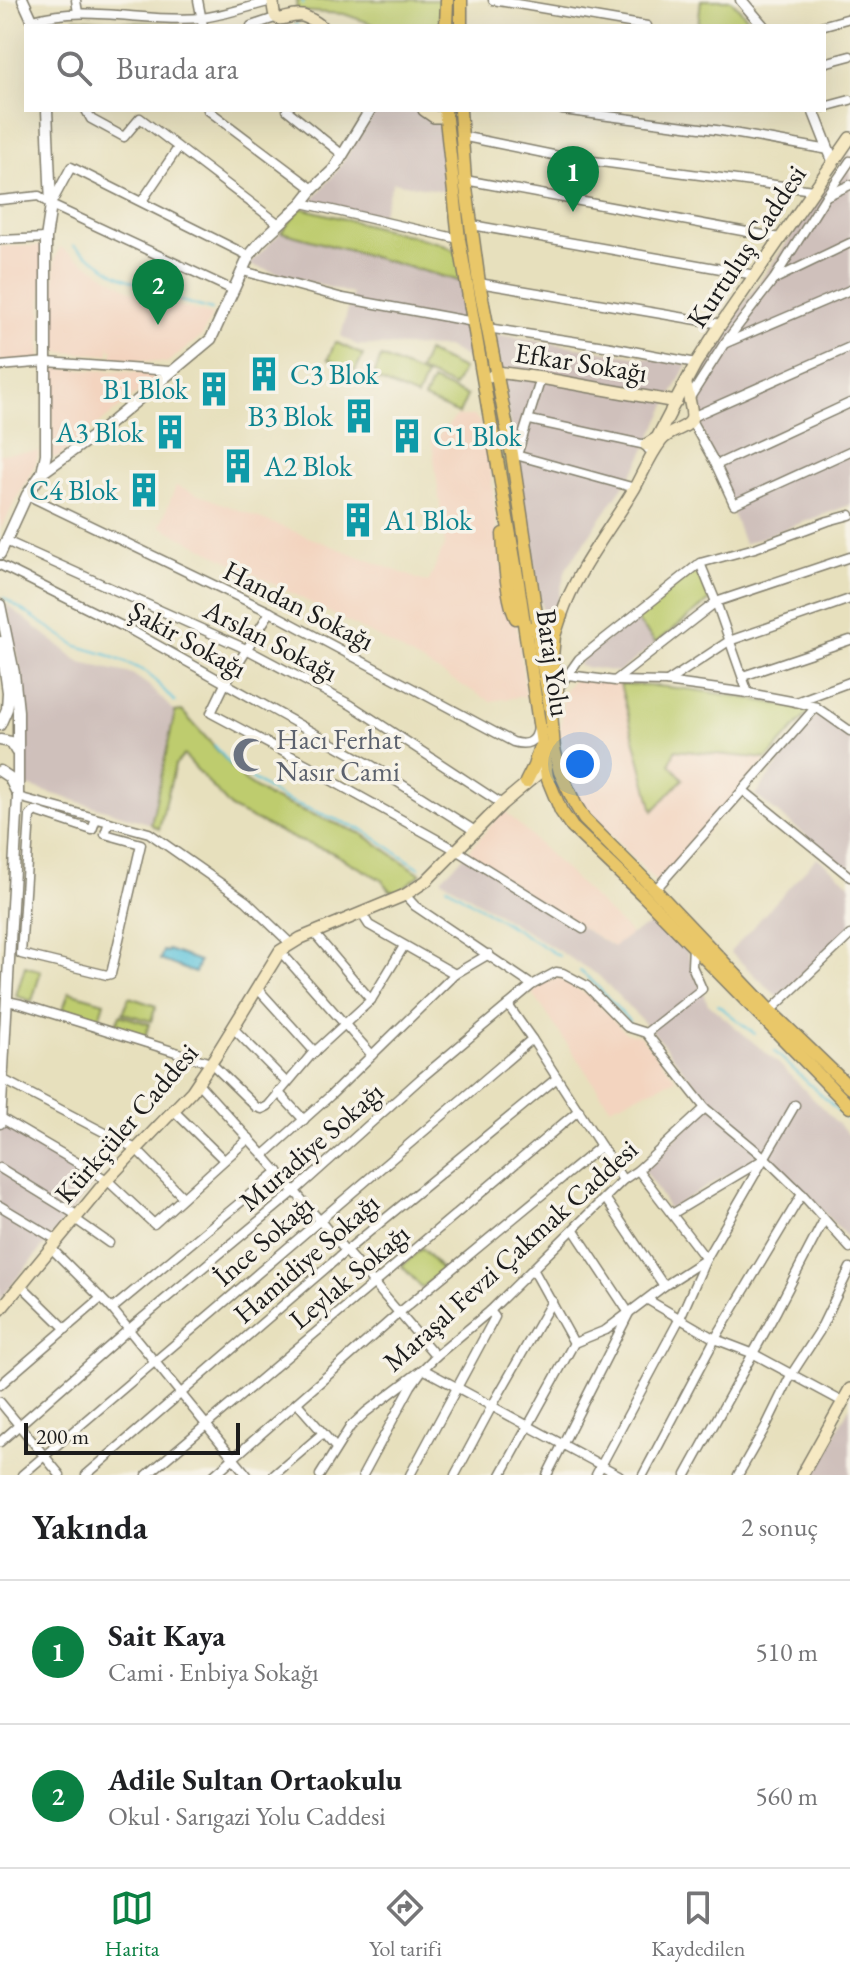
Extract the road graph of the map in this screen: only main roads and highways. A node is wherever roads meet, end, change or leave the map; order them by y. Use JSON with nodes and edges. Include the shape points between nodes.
{"nodes":[{"id":1,"x":273,"y":0,"type":"edge"},
{"id":2,"x":447,"y":0,"type":"edge"},
{"id":3,"x":461,"y":0,"type":"edge"},
{"id":4,"x":318,"y":24,"type":"edge"},
{"id":5,"x":446,"y":24,"type":"edge"},
{"id":6,"x":461,"y":24,"type":"edge"},
{"id":7,"x":427,"y":112,"type":"edge"},
{"id":8,"x":460,"y":112,"type":"edge"},
{"id":9,"x":445,"y":114,"type":"edge"},
{"id":10,"x":850,"y":138,"type":"edge"},
{"id":11,"x":497,"y":372,"type":"junction"},
{"id":12,"x":484,"y":387,"type":"junction"},
{"id":13,"x":683,"y":412,"type":"junction"},
{"id":14,"x":646,"y":445,"type":"road end"},
{"id":15,"x":561,"y":616,"type":"junction"},
{"id":16,"x":523,"y":625,"type":"junction"},
{"id":17,"x":537,"y":629,"type":"junction"},
{"id":18,"x":533,"y":647,"type":"junction"},
{"id":19,"x":552,"y":657,"type":"junction"},
{"id":20,"x":551,"y":712,"type":"junction"},
{"id":21,"x":541,"y":738,"type":"junction"},
{"id":22,"x":554,"y":749,"type":"junction"},
{"id":23,"x":546,"y":767,"type":"junction"},
{"id":24,"x":526,"y":782,"type":"junction"},
{"id":25,"x":651,"y":894,"type":"junction"},
{"id":26,"x":766,"y":1015,"type":"junction"},
{"id":27,"x":850,"y":1088,"type":"edge"},
{"id":28,"x":850,"y":1107,"type":"edge"},
{"id":29,"x":0,"y":1310,"type":"edge"},
{"id":30,"x":850,"y":1389,"type":"edge"},
{"id":31,"x":803,"y":1475,"type":"edge"}],
"edges":[{"from":1,"to":4,"type":"main road","via":[[275,18],[304,16]]},
{"from":2,"to":5,"type":"main road"},
{"from":3,"to":6,"type":"main road"},
{"from":7,"to":9,"type":"main road","via":[[434,117]]},
{"from":8,"to":11,"type":"main road","name":"Baraj Yolu","via":[[479,283]]},
{"from":9,"to":12,"type":"main road","name":"Baraj Yolu"},
{"from":10,"to":13,"type":"main road","name":"Kurtuluş Caddesi","via":[[831,155],[696,363],[686,384]]},
{"from":11,"to":12,"type":"main road","name":"Efkar Sokağı"},
{"from":11,"to":13,"type":"main road","name":"Efkar Sokağı"},
{"from":11,"to":17,"type":"main road","name":"Baraj Yolu","via":[[514,454]]},
{"from":12,"to":16,"type":"main road","name":"Baraj Yolu"},
{"from":13,"to":14,"type":"main road"},
{"from":13,"to":15,"type":"main road","name":"Kurtuluş Caddesi","via":[[569,592]]},
{"from":15,"to":17,"type":"main road"},
{"from":15,"to":19,"type":"main road"},
{"from":16,"to":17,"type":"main road"},
{"from":16,"to":18,"type":"main road","name":"Baraj Yolu"},
{"from":17,"to":18,"type":"main road","name":"Baraj Yolu"},
{"from":18,"to":19,"type":"main road","via":[[546,645]]},
{"from":18,"to":20,"type":"main road","name":"Baraj Yolu"},
{"from":18,"to":21,"type":"main road","name":"Baraj Yolu"},
{"from":19,"to":20,"type":"main road","via":[[557,690]]},
{"from":20,"to":22,"type":"main road","name":"Baraj Yolu"},
{"from":21,"to":23,"type":"main road","name":"Baraj Yolu"},
{"from":21,"to":24,"type":"main road"},
{"from":22,"to":23,"type":"main road"},
{"from":22,"to":25,"type":"main road","name":"Baraj Yolu","via":[[584,819]]},
{"from":23,"to":24,"type":"main road","name":"Kürkçüler Caddesi"},
{"from":23,"to":25,"type":"main road","name":"Baraj Yolu","via":[[554,797],[572,827]]},
{"from":24,"to":29,"type":"main road","name":"Kürkçüler Caddesi","via":[[426,881],[280,951],[197,1082],[107,1180]]},
{"from":25,"to":26,"type":"main road","name":"Baraj Yolu"},
{"from":25,"to":26,"type":"main road","name":"Baraj Yolu","via":[[693,946]]},
{"from":26,"to":27,"type":"main road","name":"Baraj Yolu"},
{"from":26,"to":28,"type":"main road","name":"Baraj Yolu"},
{"from":30,"to":31,"type":"main road"}]}
